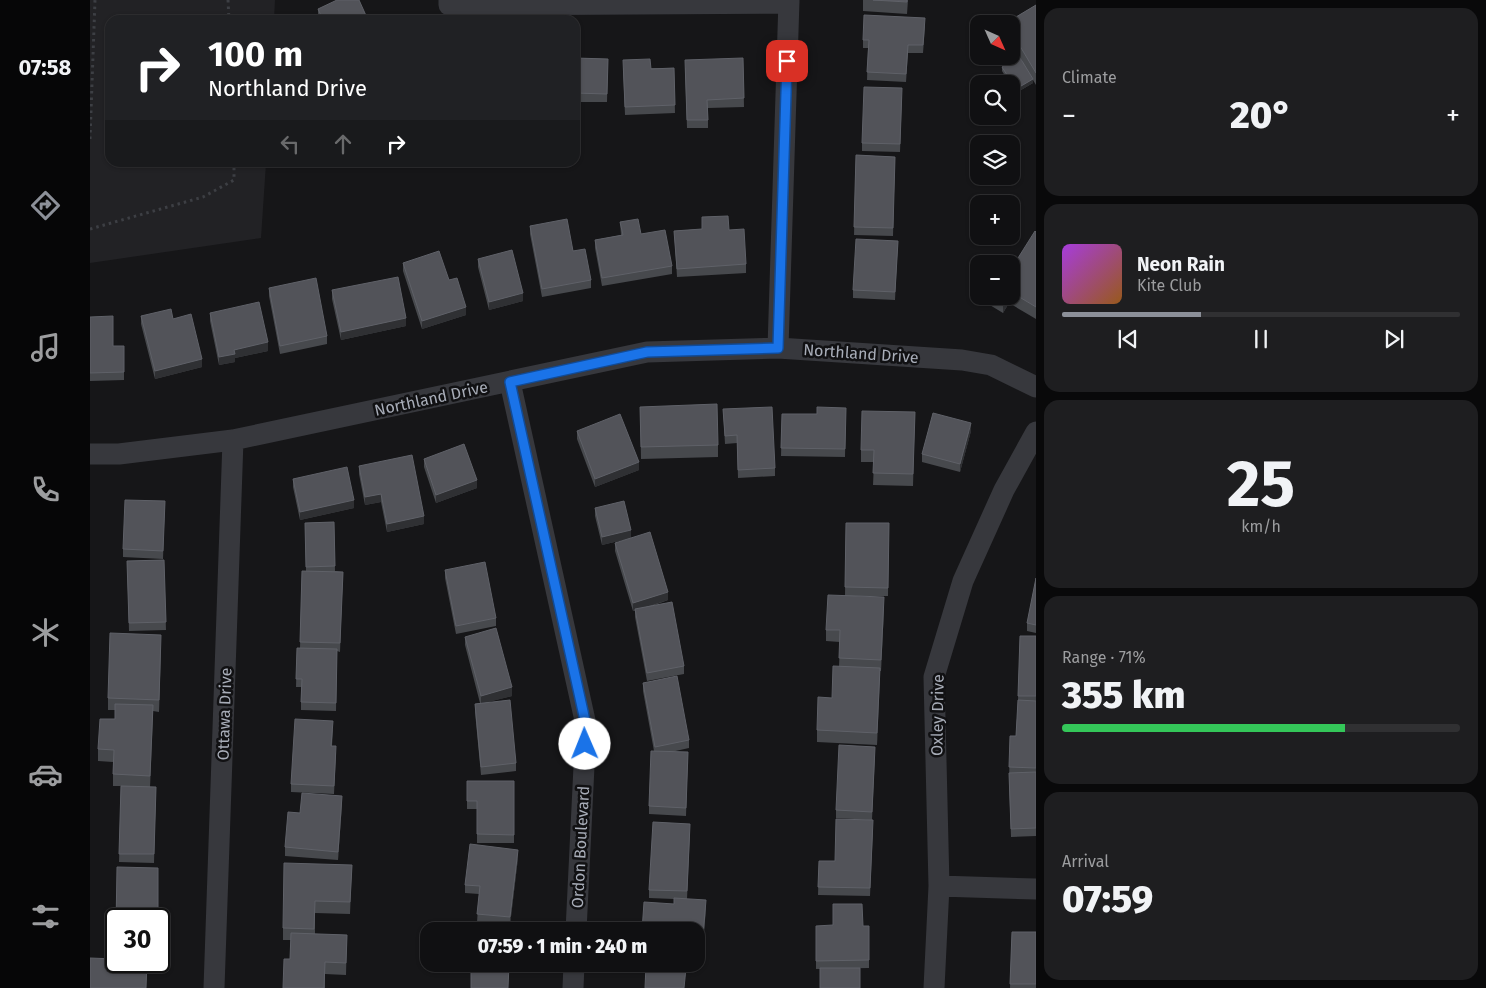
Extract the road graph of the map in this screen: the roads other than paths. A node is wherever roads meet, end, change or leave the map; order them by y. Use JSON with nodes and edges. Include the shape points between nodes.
{"nodes":[{"id":1,"x":450,"y":0,"type":"edge"},
{"id":2,"x":789,"y":1,"type":"edge"},
{"id":3,"x":778,"y":348,"type":"junction"},
{"id":4,"x":510,"y":382,"type":"junction"},
{"id":5,"x":1036,"y":387,"type":"edge"},
{"id":6,"x":1036,"y":432,"type":"edge"},
{"id":7,"x":233,"y":440,"type":"junction"},
{"id":8,"x":90,"y":454,"type":"edge"},
{"id":9,"x":939,"y":886,"type":"junction"},
{"id":10,"x":1036,"y":889,"type":"edge"},
{"id":11,"x":576,"y":922,"type":"edge"},
{"id":12,"x":574,"y":972,"type":"edge"},
{"id":13,"x":214,"y":988,"type":"edge"},
{"id":14,"x":573,"y":988,"type":"edge"},
{"id":15,"x":934,"y":988,"type":"edge"}],
"edges":[{"from":1,"to":2,"type":"street","via":[[449,5]]},
{"from":2,"to":3,"type":"street"},
{"from":3,"to":4,"type":"street","name":"Northland Drive","via":[[647,352]]},
{"from":3,"to":5,"type":"street","name":"Northland Drive","via":[[962,360],[991,365]]},
{"from":4,"to":7,"type":"street","name":"Northland Drive"},
{"from":4,"to":11,"type":"street","name":"Ordon Boulevard","via":[[586,725]]},
{"from":6,"to":9,"type":"street","name":"Oxley Drive","via":[[1004,490],[963,581],[934,677]]},
{"from":7,"to":8,"type":"street","name":"Northland Drive","via":[[119,454]]},
{"from":7,"to":13,"type":"street","name":"Ottawa Drive"},
{"from":9,"to":10,"type":"street"},
{"from":9,"to":15,"type":"street","name":"Oxley Drive"},
{"from":12,"to":14,"type":"street"}]}
